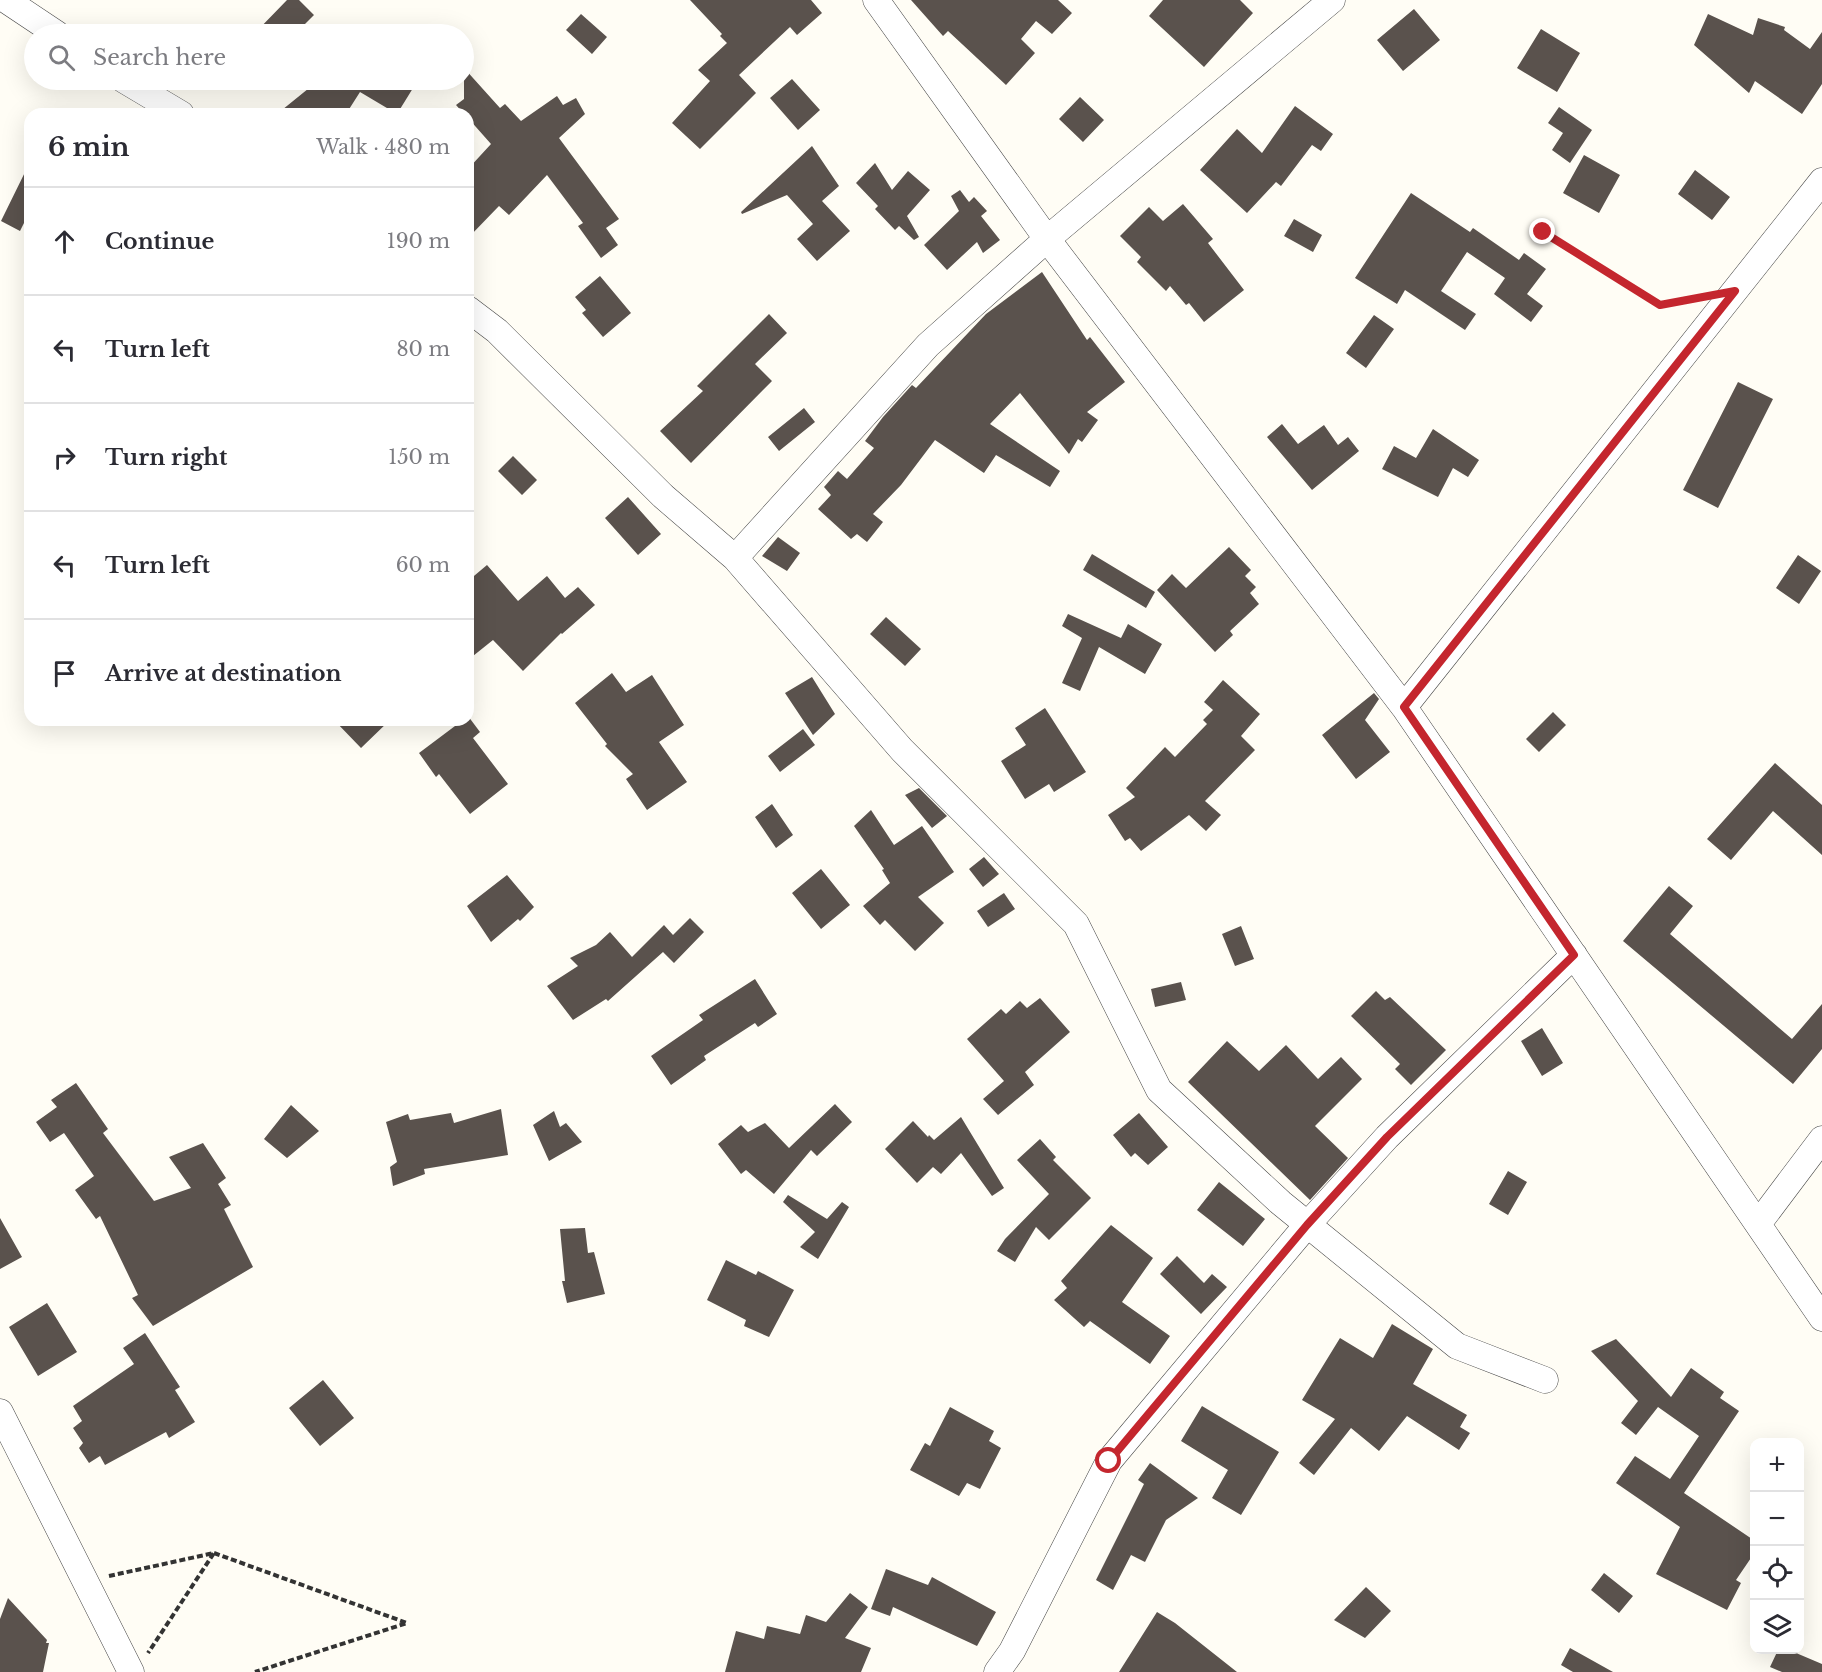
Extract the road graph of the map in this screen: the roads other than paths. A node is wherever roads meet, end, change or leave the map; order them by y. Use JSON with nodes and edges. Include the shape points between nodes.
{"nodes":[{"id":1,"x":6,"y":0,"type":"edge"},
{"id":2,"x":876,"y":0,"type":"edge"},
{"id":3,"x":1332,"y":0,"type":"edge"},
{"id":4,"x":42,"y":24,"type":"edge"},
{"id":5,"x":141,"y":90,"type":"edge"},
{"id":6,"x":171,"y":108,"type":"edge"},
{"id":7,"x":1822,"y":181,"type":"edge"},
{"id":8,"x":1047,"y":239,"type":"junction"},
{"id":9,"x":474,"y":314,"type":"edge"},
{"id":10,"x":735,"y":558,"type":"junction"},
{"id":11,"x":1404,"y":707,"type":"junction"},
{"id":12,"x":1574,"y":955,"type":"junction"},
{"id":13,"x":1822,"y":1139,"type":"edge"},
{"id":14,"x":1758,"y":1224,"type":"junction"},
{"id":15,"x":1307,"y":1225,"type":"junction"},
{"id":16,"x":1822,"y":1318,"type":"edge"},
{"id":17,"x":1545,"y":1380,"type":"dead end"},
{"id":18,"x":0,"y":1412,"type":"edge"},
{"id":19,"x":136,"y":1667,"type":"edge"},
{"id":20,"x":997,"y":1672,"type":"edge"}],
"edges":[{"from":1,"to":4,"type":"street"},
{"from":2,"to":8,"type":"street"},
{"from":3,"to":8,"type":"street"},
{"from":5,"to":6,"type":"street"},
{"from":7,"to":11,"type":"street"},
{"from":8,"to":10,"type":"street","via":[[928,345]]},
{"from":8,"to":11,"type":"street"},
{"from":9,"to":10,"type":"street","via":[[497,331],[663,496]]},
{"from":10,"to":15,"type":"street","via":[[902,750],[1076,924],[1159,1090]]},
{"from":11,"to":12,"type":"street"},
{"from":12,"to":14,"type":"street"},
{"from":12,"to":15,"type":"street","via":[[1387,1137]]},
{"from":13,"to":14,"type":"street"},
{"from":14,"to":16,"type":"street"},
{"from":15,"to":17,"type":"street","via":[[1457,1346]]},
{"from":15,"to":20,"type":"street","via":[[1109,1461],[1012,1651]]},
{"from":18,"to":19,"type":"street","via":[[85,1581]]}]}
